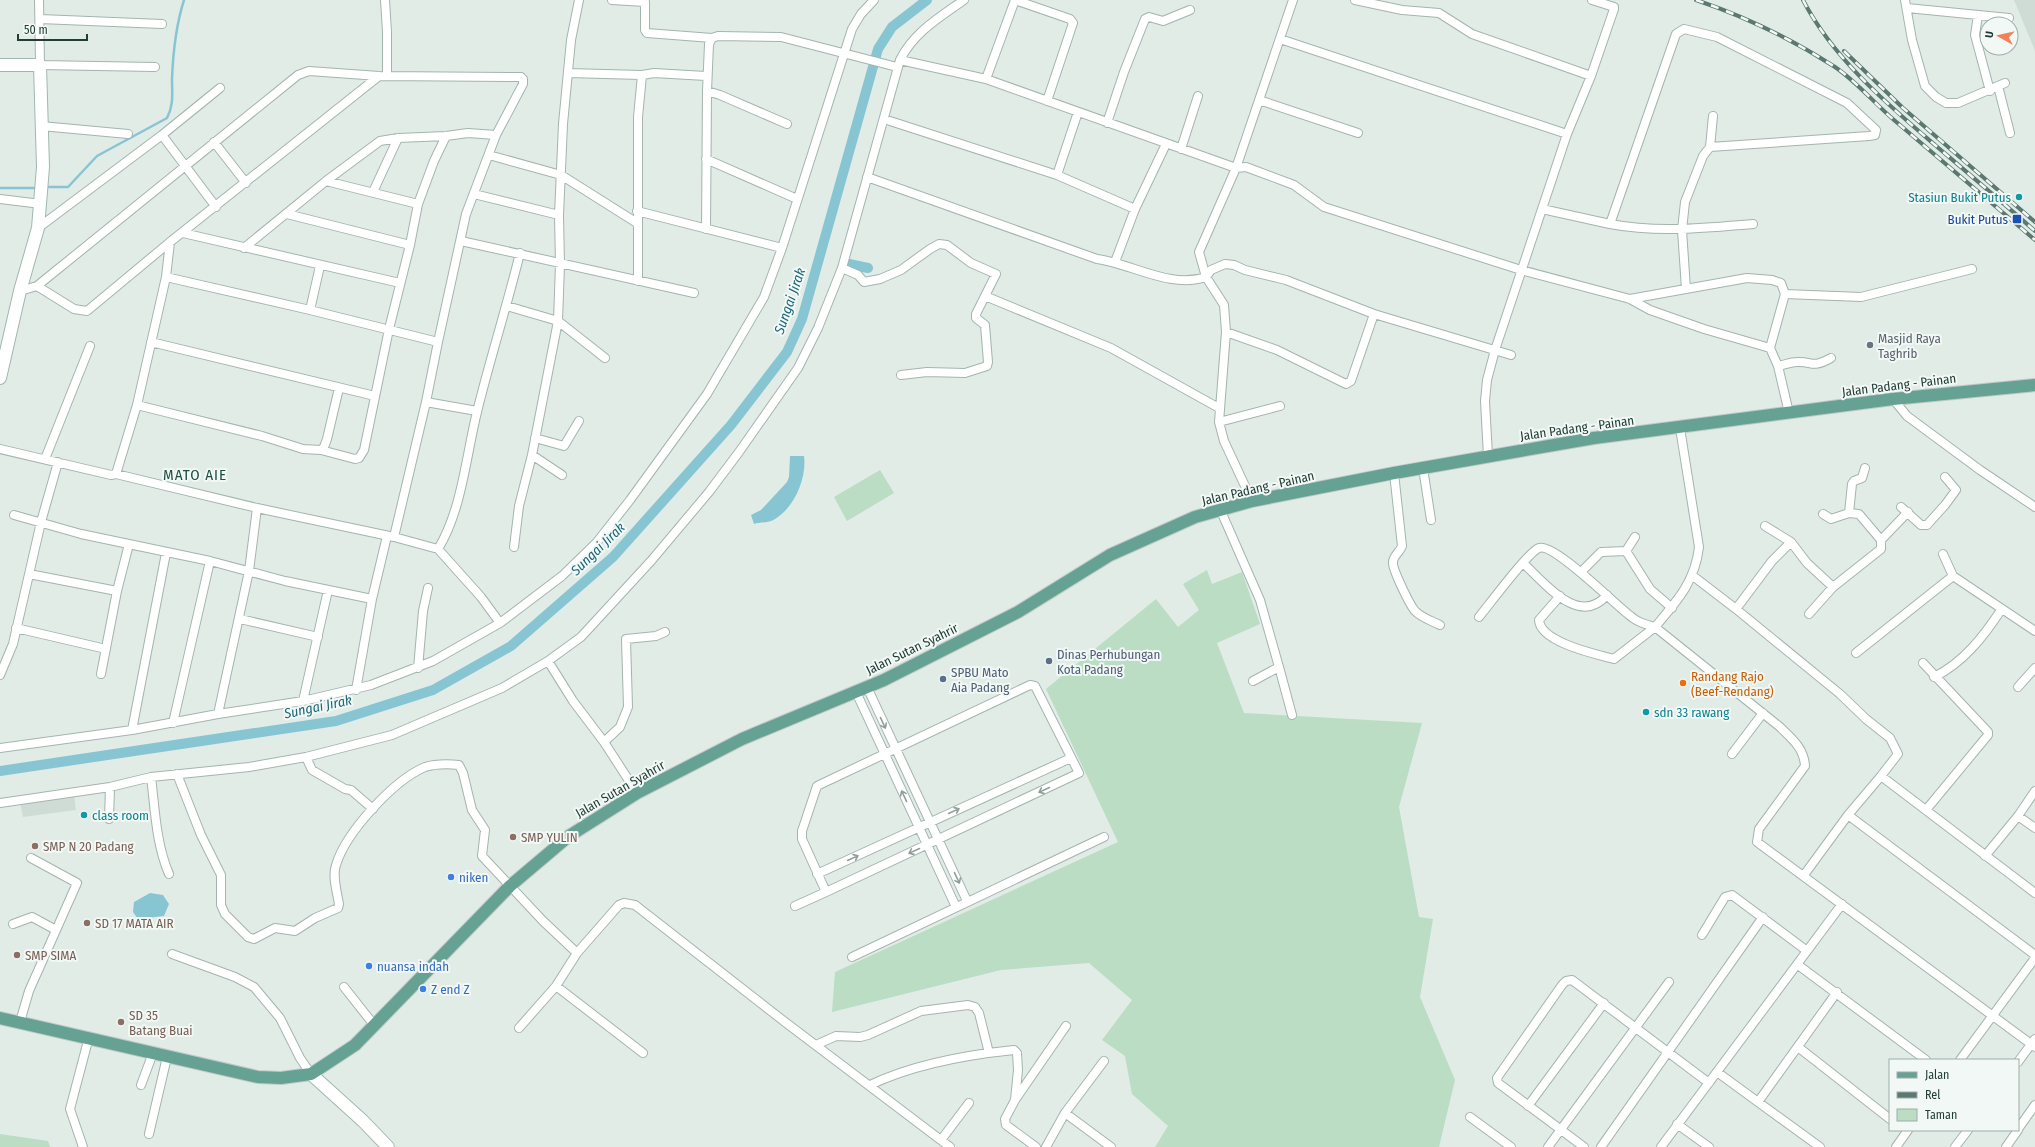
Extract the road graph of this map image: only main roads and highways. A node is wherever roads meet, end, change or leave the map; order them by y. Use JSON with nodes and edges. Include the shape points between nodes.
{"nodes":[{"id":1,"x":2035,"y":384,"type":"edge"},
{"id":2,"x":1133,"y":544,"type":"joint"},
{"id":3,"x":0,"y":1018,"type":"edge"}],
"edges":[{"from":1,"to":2,"type":"main road","name":"Jalan Padang - Painan","via":[[1893,399],[1594,438],[1488,456],[1252,501],[1195,517]]},
{"from":2,"to":3,"type":"main road","name":"Jalan Sutan Syahrir","via":[[1110,555],[1007,618],[861,690],[742,739],[637,793],[568,836],[510,886],[355,1045],[311,1074],[281,1078],[258,1077]]}]}
